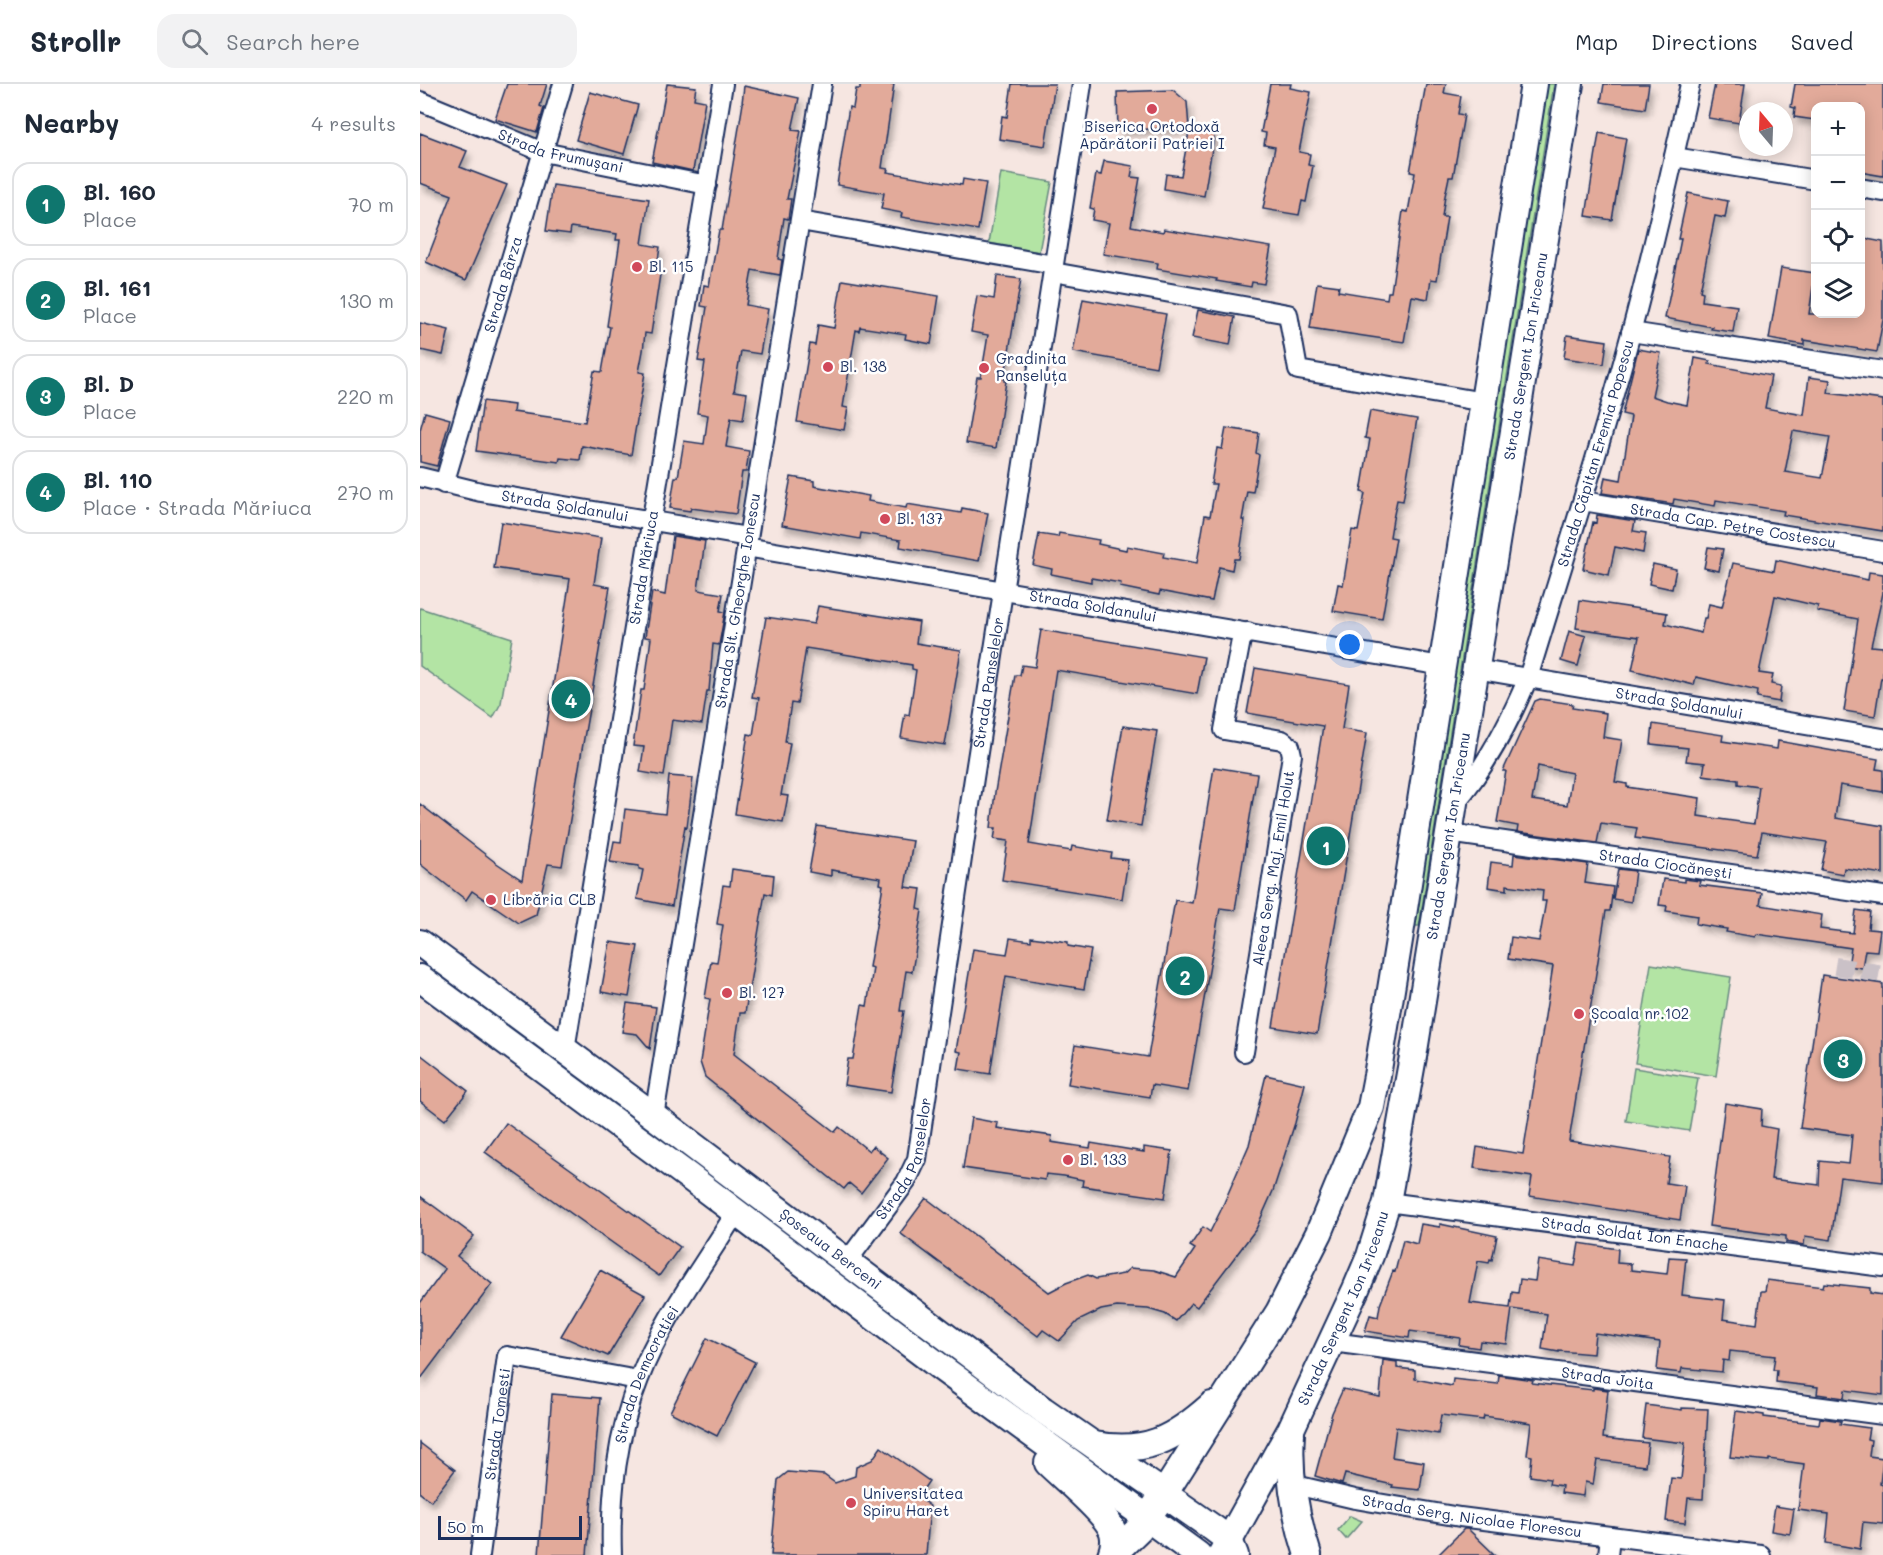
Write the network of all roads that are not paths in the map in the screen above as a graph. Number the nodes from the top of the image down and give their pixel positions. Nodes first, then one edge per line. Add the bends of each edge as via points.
1 (563, 84) edge
2 (723, 84) edge
3 (822, 84) edge
4 (1082, 84) edge
5 (1534, 84) edge
6 (1570, 84) edge
7 (1690, 84) edge
8 (420, 101) edge
9 (543, 152) junction
10 (1674, 157) junction
11 (1811, 179) edge
12 (707, 185) junction
13 (1865, 189) edge
14 (1883, 192) edge
15 (800, 221) junction
16 (1053, 268) junction
17 (1631, 332) junction
18 (1883, 371) edge
19 (1484, 402) junction
20 (420, 477) edge
21 (444, 484) junction
22 (1583, 501) junction
23 (652, 521) junction
24 (747, 542) junction
25 (1883, 551) edge
26 (1003, 591) junction
27 (1248, 633) junction
28 (1442, 666) junction
29 (1475, 669) junction
30 (1527, 678) junction
31 (1883, 738) edge
32 (1454, 805) junction
33 (1449, 833) junction
34 (1883, 896) edge
35 (420, 943) edge
36 (420, 978) edge
37 (565, 1050) junction
38 (1244, 1052) dead end
39 (654, 1116) junction
40 (1387, 1202) junction
41 (736, 1212) junction
42 (846, 1263) junction
43 (1883, 1267) edge
44 (831, 1284) junction
45 (1332, 1342) junction
46 (638, 1380) junction
47 (1230, 1388) junction
48 (1883, 1415) edge
49 (1009, 1418) junction
50 (1291, 1429) junction
51 (1092, 1445) junction
52 (1291, 1484) junction
53 (1164, 1494) junction
54 (1179, 1516) junction
55 (1147, 1519) junction
56 (1610, 1536) junction
57 (1222, 1546) edge
58 (480, 1555) edge
59 (612, 1555) edge
60 (1111, 1555) edge
61 (1198, 1555) edge
62 (1308, 1555) edge
63 (1608, 1555) edge
64 (1761, 1555) edge

1 - 9 street, Strada Bârza
2 - 12 street, Strada Măriuca
3 - 15 street, Strada Slt. Gheorghe Ionescu
4 - 16 street, Strada Panselelor
5 - 19 main road
6 - 29 main road, Strada Sergent Ion Iriceanu
7 - 10 street, Strada Căpitan Eremia Popescu
8 - 9 street, Strada Frumușani
9 - 12 street, Strada Frumușani
9 - 21 street, Strada Bârza
10 - 11 street
10 - 17 street, Strada Căpitan Eremia Popescu
12 - 23 street, Strada Măriuca
13 - 14 street
15 - 16 street
15 - 24 street, Strada Slt. Gheorghe Ionescu
16 - 19 street via 1288,314 1298,370
16 - 26 street, Strada Panselelor
17 - 18 street
17 - 22 street, Strada Căpitan Eremia Popescu
19 - 28 main road
20 - 21 street, Strada Șoldanului
21 - 23 street, Strada Șoldanului
22 - 25 street, Strada Cap. Petre Costescu
22 - 30 street, Strada Căpitan Eremia Popescu
23 - 24 street, Strada Șoldanului
23 - 37 street, Strada Măriuca
24 - 26 street, Strada Șoldanului
24 - 39 street, Strada Slt. Gheorghe Ionescu
26 - 27 street, Strada Șoldanului
26 - 42 street, Strada Panselelor via 917,1159 906,1182
27 - 28 street, Strada Șoldanului
27 - 38 street, Aleea Serg. Maj. Emil Holut via 1241,640 1224,730 1282,740 1292,752
28 - 47 main road via 1371,1107 1302,1270
29 - 30 street, Strada Șoldanului
29 - 32 main road, Strada Sergent Ion Iriceanu
30 - 31 street, Strada Șoldanului
30 - 32 street, Strada Căpitan Eremia Popescu via 1489,757
32 - 33 main road, Strada Sergent Ion Iriceanu
33 - 34 street, Strada Ciocănești
33 - 40 main road, Strada Sergent Ion Iriceanu
35 - 37 main road, Șoseaua Berceni
36 - 41 main road, Șoseaua Berceni
37 - 39 main road, Șoseaua Berceni
39 - 42 main road, Șoseaua Berceni
40 - 43 street, Strada Soldat Ion Enache
40 - 45 main road, Strada Sergent Ion Iriceanu via 1370,1256
41 - 44 main road, Șoseaua Berceni
41 - 46 street, Strada Democrației via 669,1319
42 - 44 main road
42 - 51 main road, Șoseaua Berceni
44 - 49 main road, Șoseaua Berceni
45 - 48 street, Strada Joița
45 - 50 main road, Strada Sergent Ion Iriceanu
46 - 58 street, Strada Tomești via 507,1356
46 - 59 street, Strada Democrației via 614,1486
47 - 51 main road via 1184,1427 1155,1444 1128,1449
47 - 53 main road
49 - 55 main road, Șoseaua Berceni
49 - 60 main road via 1024,1440 1105,1519 1114,1536
50 - 52 main road
50 - 57 main road, Strada Sergent Ion Iriceanu
51 - 53 main road, Șoseaua Berceni
52 - 56 street, Strada Serg. Nicolae Florescu via 1416,1510
52 - 62 main road
53 - 54 main road
53 - 55 main road
53 - 57 main road, Șoseaua Berceni
54 - 55 main road
54 - 57 main road
55 - 60 main road
55 - 61 main road, Șoseaua Berceni
56 - 63 street
56 - 64 street, Strada Serg. Nicolae Florescu

